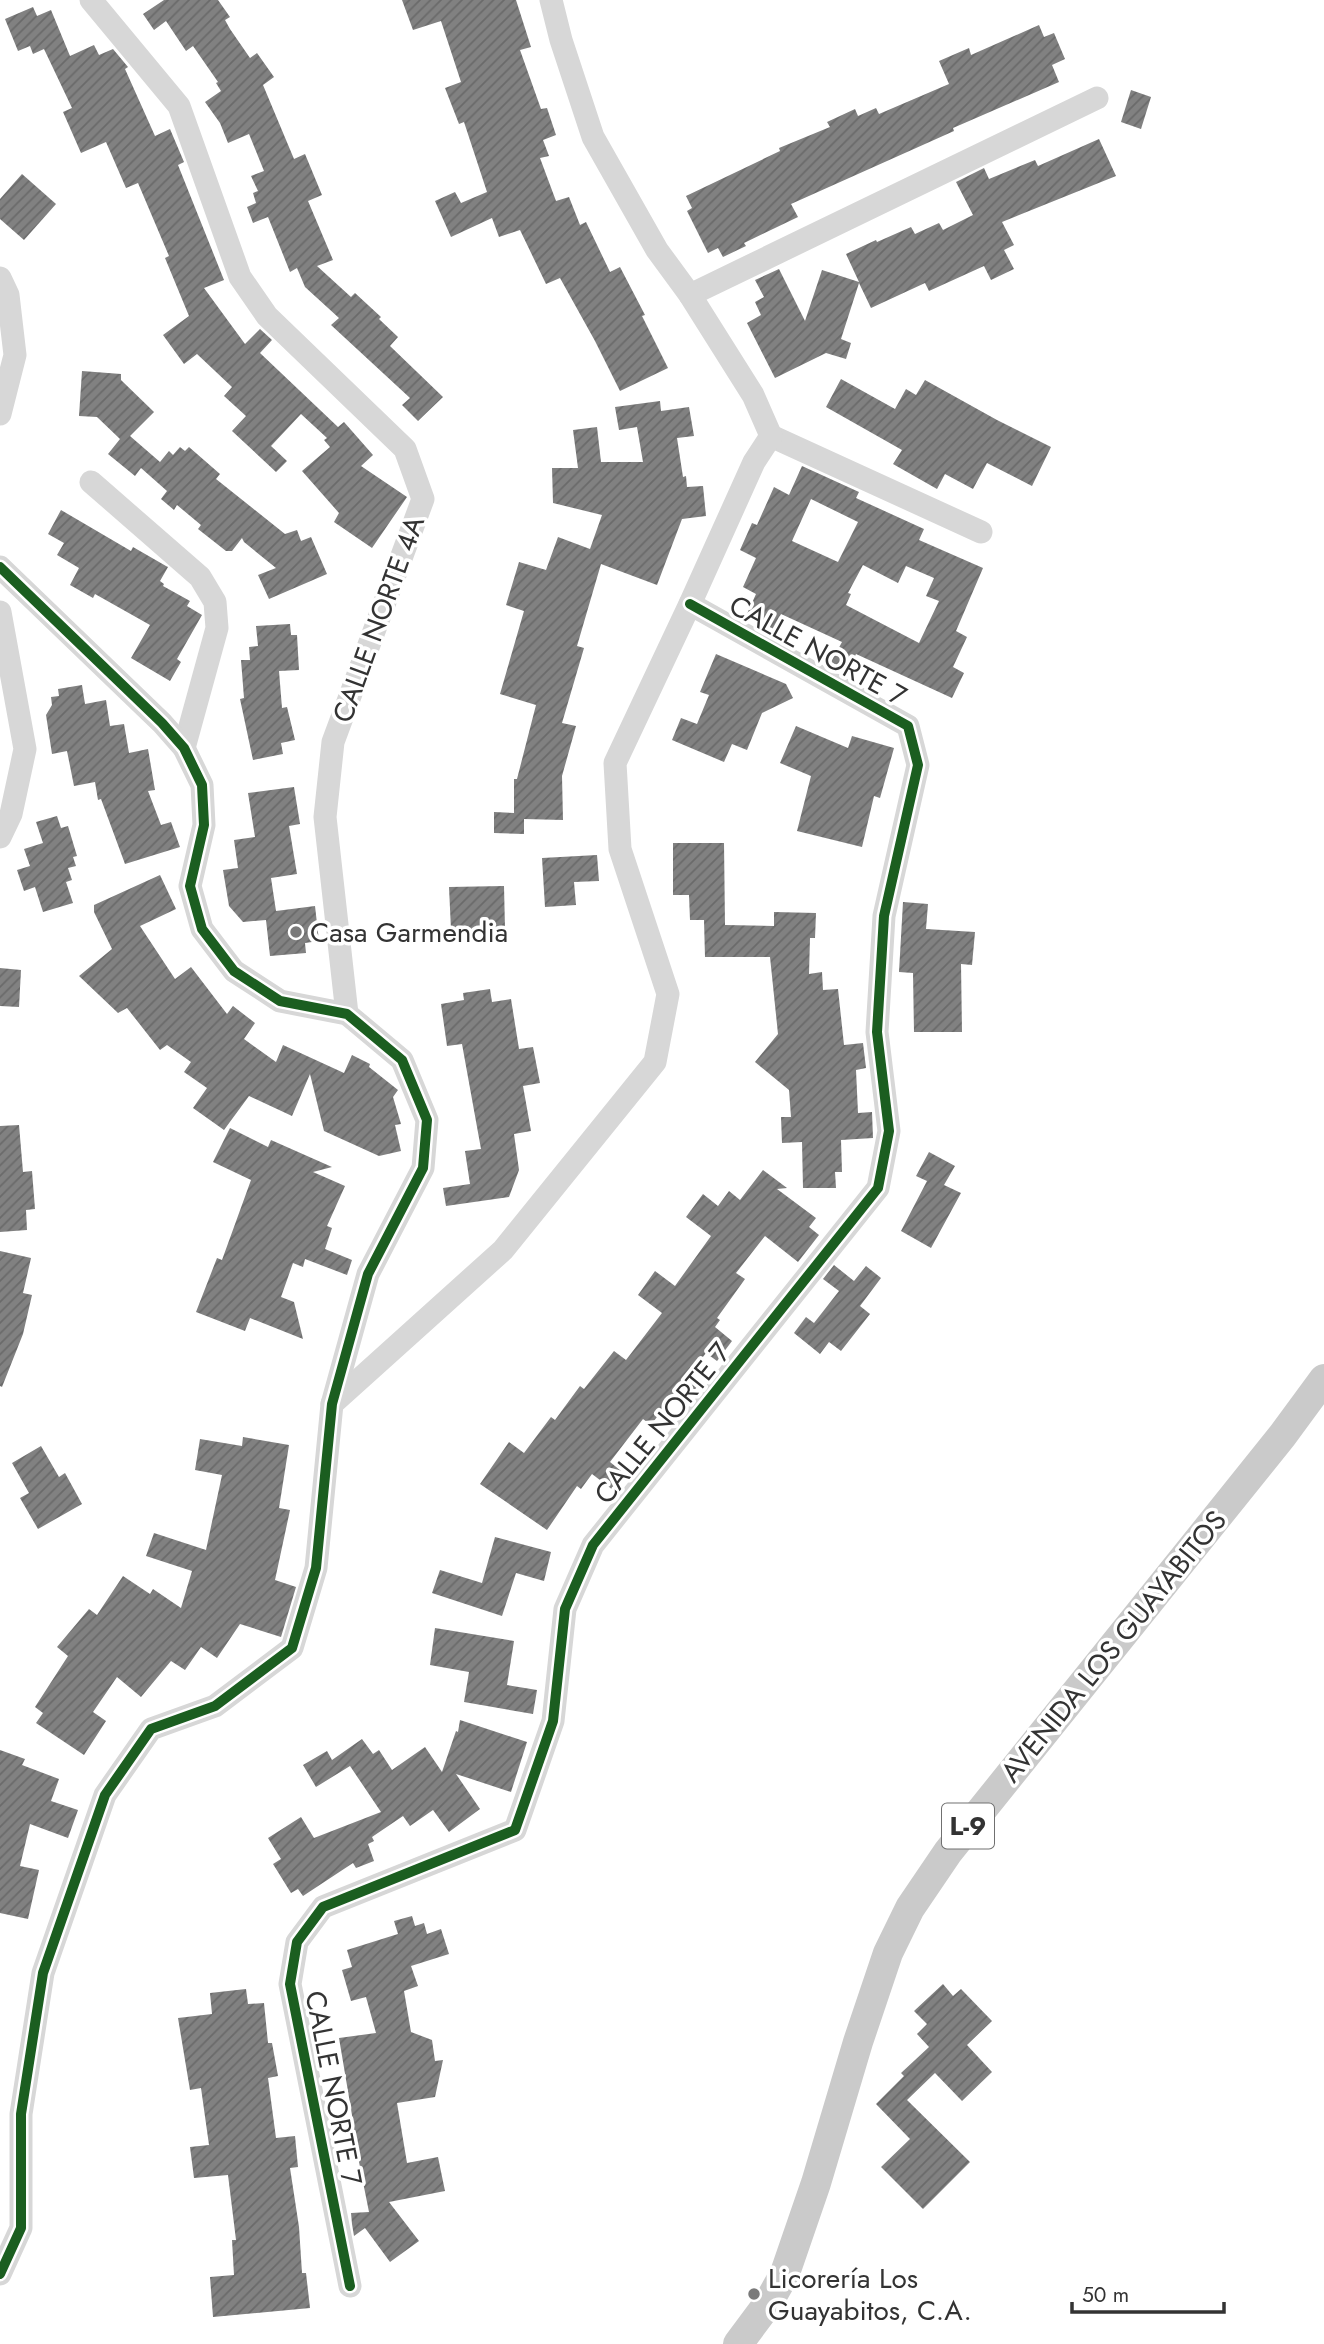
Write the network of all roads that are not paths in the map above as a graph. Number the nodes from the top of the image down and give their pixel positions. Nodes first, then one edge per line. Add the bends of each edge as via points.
1 (91, 0) edge
2 (551, 0) edge
3 (1097, 98) dead end
4 (4, 287) edge
5 (690, 295) junction
6 (0, 414) edge
7 (771, 436) junction
8 (91, 482) dead end
9 (981, 531) dead end
10 (0, 566) edge
11 (690, 604) junction
12 (0, 612) edge
13 (184, 748) junction
14 (0, 837) edge
15 (347, 1014) junction
16 (1324, 1379) edge
17 (332, 1404) junction
18 (0, 2274) edge
19 (350, 2286) dead end
20 (738, 2344) edge

1 - 15 street, CALLE NORTE 4A via 179,106 240,277 267,316 405,449 423,499 333,743 325,817
2 - 5 street via 593,137 657,250
3 - 5 street
4 - 6 street via 15,355
5 - 7 street via 753,395
7 - 9 street
7 - 11 street via 754,462
8 - 13 street via 201,577 215,602 217,628
10 - 13 street
11 - 17 street via 615,763 620,849 668,993 655,1062 503,1250
11 - 19 street, CALLE NORTE 7 via 908,726 918,765 884,916 877,1032 889,1131 878,1188 593,1545 565,1609 553,1721 515,1830 323,1907 297,1942 290,1984
12 - 14 street via 25,749 11,814
13 - 15 street via 202,785 204,825 190,886 202,929 233,971 280,1001
15 - 17 street via 402,1060 427,1120 423,1168 368,1274
16 - 20 main road, AVENIDA LOS GUAYABITOS / L-9 via 948,1852 910,1908 873,1996 785,2273
17 - 18 street via 316,1568 292,1648 215,1706 151,1729 104,1795 43,1973 21,2114 21,2228

